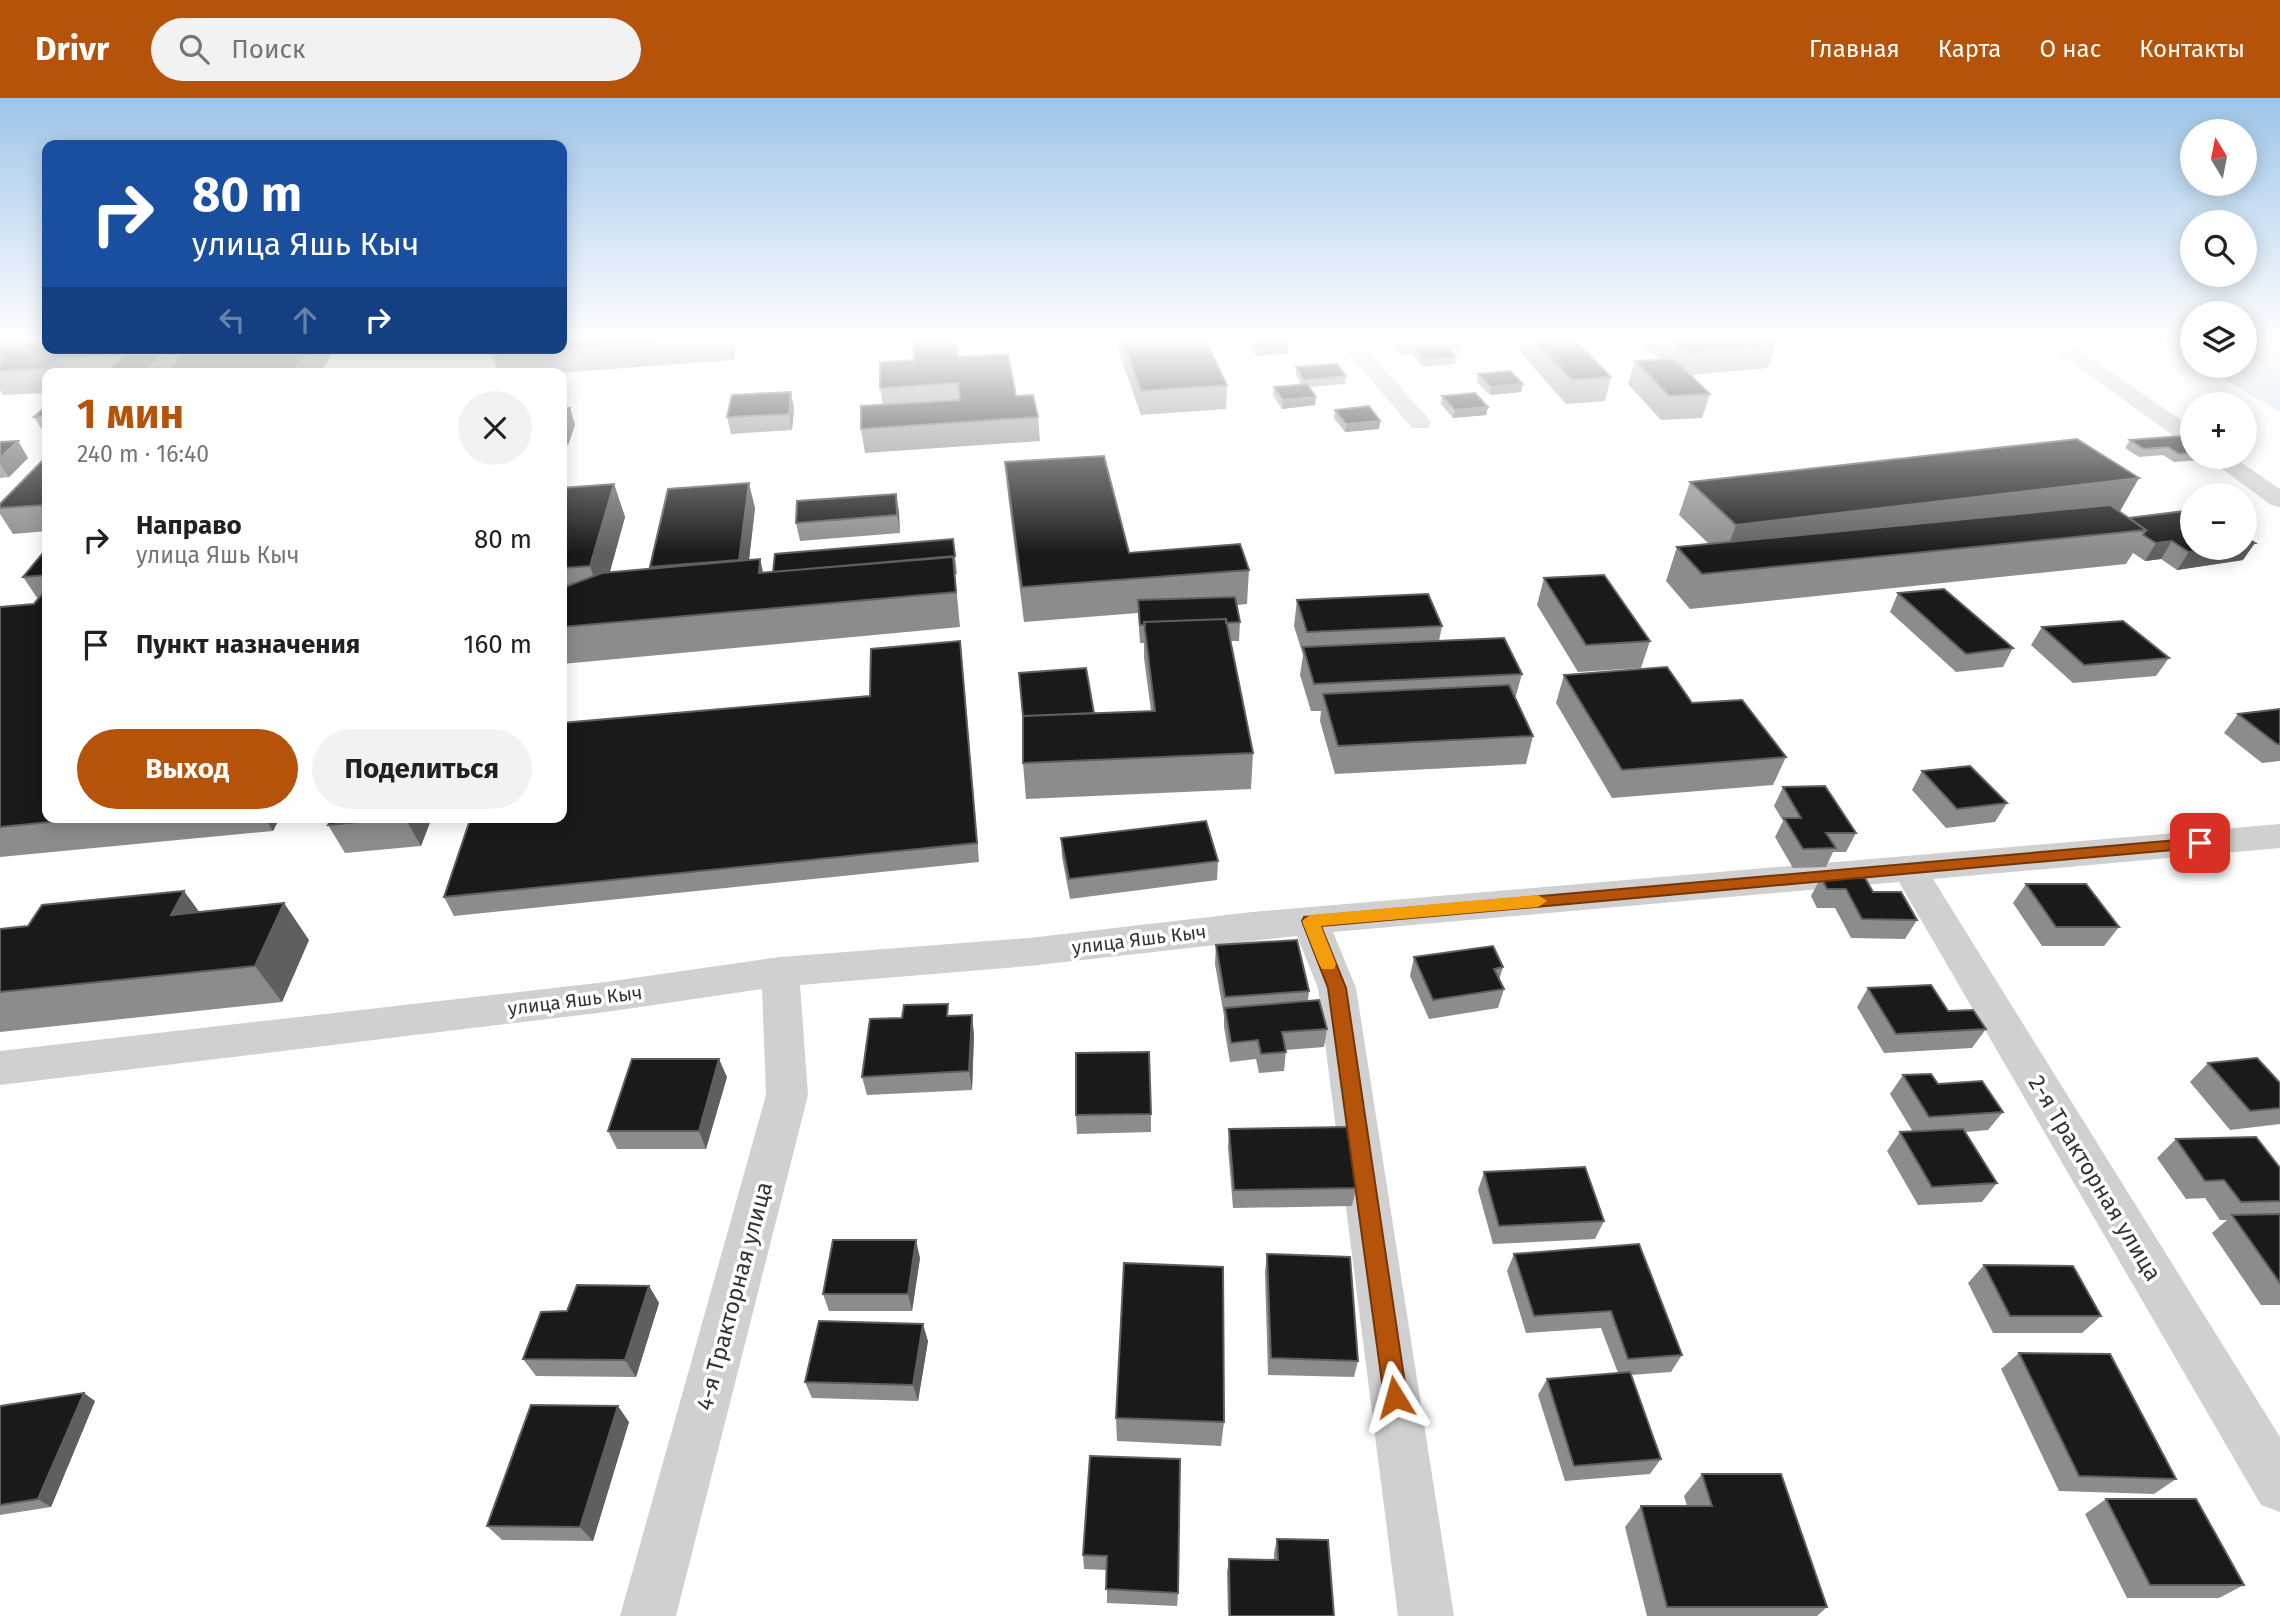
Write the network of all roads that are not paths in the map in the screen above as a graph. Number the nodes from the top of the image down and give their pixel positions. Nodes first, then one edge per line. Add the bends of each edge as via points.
1 (1410, 412) edge
2 (2154, 412) edge
3 (1420, 423) dead end
4 (2180, 430) edge
5 (2235, 469) edge
6 (2280, 500) edge
7 (2280, 836) edge
8 (1909, 869) junction
9 (1310, 921) junction
10 (780, 972) junction
11 (0, 1068) edge
12 (2280, 1486) edge
13 (648, 1616) edge
14 (1426, 1616) edge

1 - 3 street
2 - 4 street
5 - 6 street
7 - 8 street, улица Яшь Кыч
8 - 9 street, улица Яшь Кыч
8 - 12 street, 2-я Тракторная улица
9 - 10 street, улица Яшь Кыч via 1029,952
9 - 14 street via 1337,988
10 - 11 street, улица Яшь Кыч via 606,997
10 - 13 street, 4-я Тракторная улица via 787,1095

